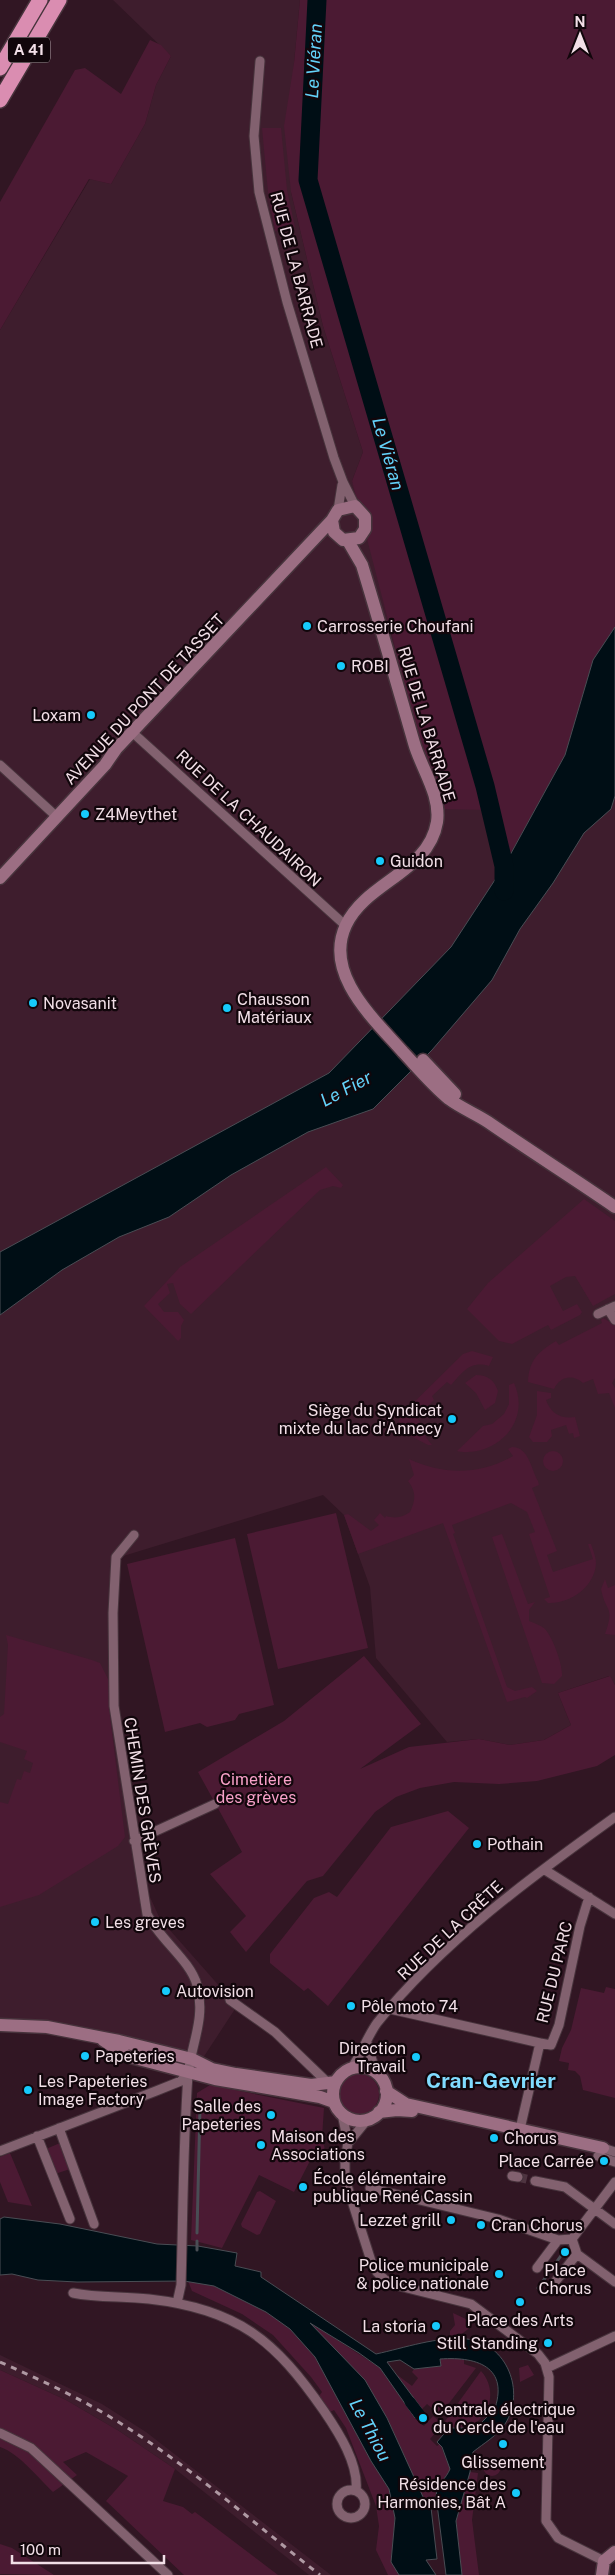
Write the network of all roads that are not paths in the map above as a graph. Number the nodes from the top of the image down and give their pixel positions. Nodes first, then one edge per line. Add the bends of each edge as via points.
1 (40, 0) edge
2 (59, 0) edge
3 (260, 62) dead end
4 (0, 68) edge
5 (0, 100) edge
6 (342, 482) junction
7 (355, 506) junction
8 (335, 515) junction
9 (363, 534) junction
10 (343, 539) junction
11 (312, 542) junction
12 (362, 565) junction
13 (132, 732) junction
14 (0, 765) edge
15 (57, 818) junction
16 (0, 878) edge
17 (346, 926) junction
18 (615, 1207) edge
19 (611, 1308) edge
20 (598, 1314) dead end
21 (615, 1320) edge
22 (134, 1535) dead end
23 (215, 1804) dead end
24 (615, 1817) edge
25 (134, 1841) junction
26 (545, 1870) junction
27 (589, 1897) junction
28 (615, 1914) edge
29 (230, 2000) dead end
30 (390, 2009) junction
31 (0, 2025) edge
32 (101, 2038) junction
33 (367, 2043) junction
34 (540, 2044) junction
35 (192, 2058) junction
36 (351, 2069) junction
37 (188, 2073) junction
38 (376, 2073) junction
39 (332, 2082) junction
40 (386, 2091) junction
41 (334, 2102) junction
42 (379, 2112) junction
43 (342, 2114) junction
44 (367, 2120) junction
45 (59, 2128) junction
46 (520, 2129) junction
47 (37, 2136) junction
48 (348, 2142) junction
49 (0, 2150) edge
50 (605, 2152) edge
51 (615, 2162) edge
52 (535, 2181) tunnel mouth
53 (615, 2182) edge
54 (370, 2188) dead end
55 (595, 2209) junction
56 (70, 2219) dead end
57 (94, 2224) dead end
58 (615, 2224) edge
59 (572, 2239) junction
60 (558, 2240) junction
61 (577, 2254) junction
62 (537, 2268) dead end
63 (556, 2282) dead end
64 (615, 2282) edge
65 (73, 2293) dead end
66 (177, 2303) junction
67 (615, 2336) edge
68 (547, 2368) junction
69 (0, 2433) edge
70 (356, 2491) dead end
71 (615, 2552) edge
72 (604, 2561) junction
73 (168, 2575) edge
74 (602, 2575) edge

1 - 4 highway, A 41
2 - 5 highway, A 41
3 - 6 street, RUE DE LA BARRADE via 254,136 264,221
6 - 7 street, RUE DE LA BARRADE
6 - 8 street, RUE DE LA BARRADE
7 - 8 street
7 - 9 street via 366,523
8 - 10 street via 334,532
8 - 11 street, AVENUE DU PONT DE TASSET
9 - 10 street via 354,540
9 - 12 street, RUE DE LA BARRADE
10 - 11 street
10 - 12 street, RUE DE LA BARRADE
11 - 13 street, AVENUE DU PONT DE TASSET
12 - 17 street, RUE DE LA BARRADE via 415,746 437,809 437,821 434,834 419,857 367,898
13 - 15 street, AVENUE DU PONT DE TASSET
13 - 17 street, RUE DE LA CHAUDAIRON
14 - 15 street
15 - 16 street, AVENUE DU PONT DE TASSET
17 - 18 street, RUE DE LA BARRADE via 341,957 346,976 376,1015 440,1085 472,1112
19 - 20 street
19 - 21 street
22 - 25 street, CHEMIN DES GRÈVES via 116,1557 113,1613 115,1712
23 - 25 street
24 - 26 street, RUE DE LA CRÊTE
25 - 35 street, CHEMIN DES GRÈVES via 147,1914 160,1936 188,1966 197,1983 200,2009
26 - 27 street
26 - 30 street, RUE DE LA CRÊTE via 482,1917
27 - 28 street
27 - 34 street, RUE DU PARC via 559,2024 551,2045
29 - 39 street via 275,2032
30 - 33 street, RUE DE LA CRÊTE
30 - 34 street
31 - 32 street via 47,2027
32 - 35 street
32 - 37 street via 127,2056
33 - 36 street, RUE DE LA CRÊTE
33 - 38 street
34 - 46 street, RUE DU PARC
35 - 37 street, CHEMIN DES GRÈVES
35 - 39 street via 212,2069 236,2074 310,2085
36 - 38 street via 364,2068
36 - 39 street
37 - 41 street
37 - 45 street via 181,2080 156,2091
37 - 66 street, CHEMIN DES GRÈVES via 181,2285
38 - 40 street
39 - 41 street
40 - 42 street via 385,2102
40 - 46 street via 406,2104
41 - 43 street
42 - 44 street
42 - 50 street via 406,2110
43 - 44 street via 357,2121
43 - 48 street
44 - 48 street
45 - 47 street
45 - 57 street
46 - 50 street
47 - 49 street
47 - 56 street
48 - 68 street via 345,2180 372,2264 381,2277 399,2286 466,2302 534,2350
50 - 51 street
52 - 55 street via 565,2187
53 - 55 street
54 - 60 street via 498,2219
55 - 58 street
55 - 59 street
59 - 60 street
59 - 61 street
60 - 62 street
61 - 63 street
61 - 64 street
65 - 66 street
66 - 70 street via 228,2318 253,2332 287,2364 336,2431 355,2472
67 - 68 street
68 - 72 street via 546,2521 558,2538
69 - 73 street via 37,2453
71 - 72 street
72 - 74 street

